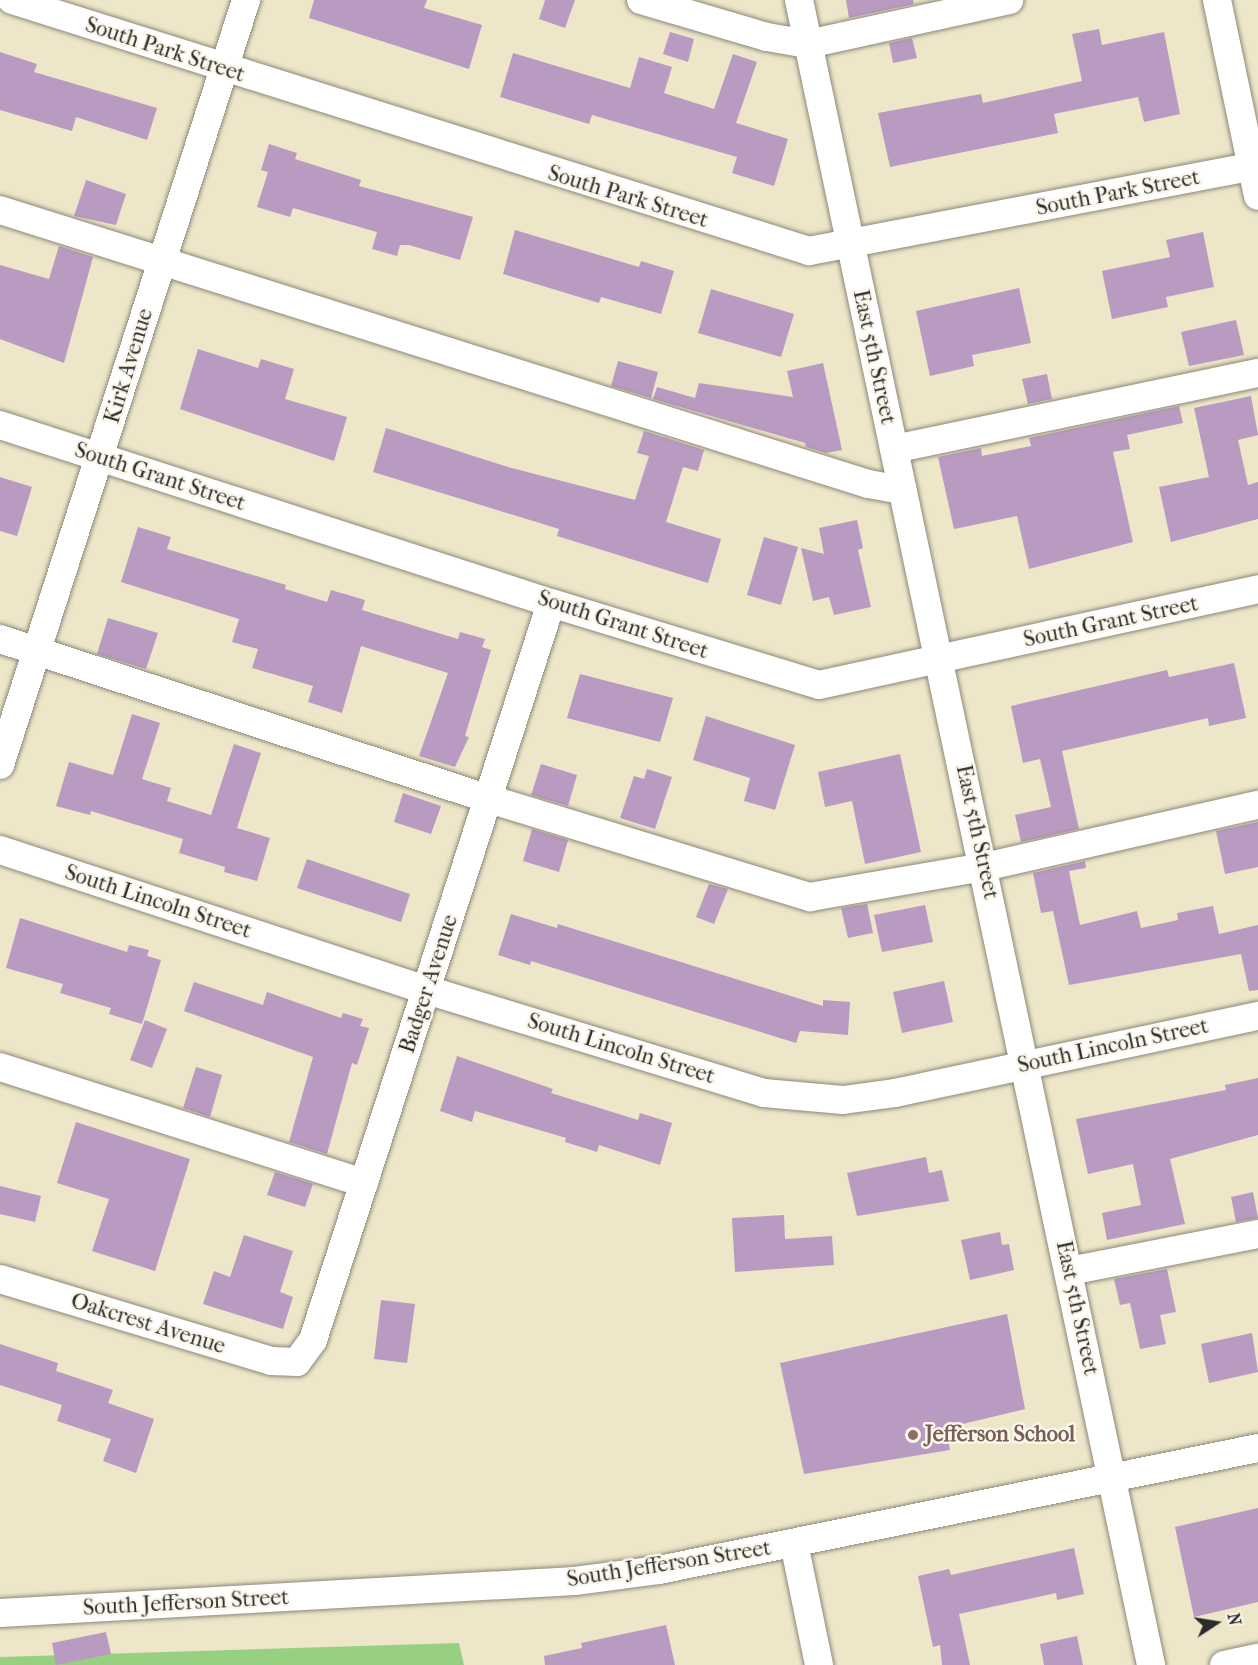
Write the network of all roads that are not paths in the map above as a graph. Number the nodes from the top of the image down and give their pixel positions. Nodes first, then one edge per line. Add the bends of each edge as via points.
1 (12, 0) edge
2 (246, 0) edge
3 (641, 0) edge
4 (799, 0) edge
5 (1009, 0) edge
6 (1217, 0) edge
7 (808, 44) junction
8 (224, 70) junction
9 (1255, 166) edge
10 (1258, 196) edge
11 (0, 210) edge
12 (850, 246) junction
13 (161, 263) junction
14 (1258, 373) edge
15 (0, 425) edge
16 (894, 449) junction
17 (101, 458) junction
18 (902, 490) junction
19 (1258, 590) edge
20 (551, 603) junction
21 (0, 639) edge
22 (38, 650) junction
23 (941, 659) junction
24 (0, 765) edge
25 (489, 799) junction
26 (1258, 805) edge
27 (0, 850) edge
28 (984, 867) junction
29 (427, 990) junction
30 (1258, 1016) edge
31 (1025, 1064) junction
32 (0, 1067) edge
33 (364, 1183) junction
34 (1258, 1233) edge
35 (1069, 1271) junction
36 (0, 1279) edge
37 (297, 1362) joint
38 (1258, 1448) edge
39 (1114, 1478) junction
40 (794, 1543) junction
41 (0, 1613) edge
42 (1258, 1658) edge
43 (819, 1665) edge
44 (1152, 1665) edge
45 (1224, 1665) edge

1 - 8 street, South Park Street
2 - 8 street, Kirk Avenue
3 - 7 street via 767,37
4 - 7 street, East 5th Street
5 - 7 street
6 - 9 street
7 - 12 street, East 5th Street
8 - 12 street, South Park Street via 790,248 809,251
8 - 13 street, Kirk Avenue
9 - 10 street
9 - 12 street, South Park Street
11 - 13 street
12 - 16 street, East 5th Street
13 - 17 street, Kirk Avenue
13 - 18 street via 868,484
14 - 16 street
15 - 17 street, South Grant Street
16 - 18 street, East 5th Street
17 - 20 street, South Grant Street
17 - 22 street, Kirk Avenue
18 - 23 street, East 5th Street
19 - 23 street, South Grant Street
20 - 23 street, South Grant Street via 819,685
20 - 25 street, Badger Avenue
21 - 22 street
22 - 24 street, Kirk Avenue
22 - 25 street
23 - 28 street, East 5th Street
25 - 28 street via 810,897
25 - 29 street, Badger Avenue
26 - 28 street
27 - 29 street, South Lincoln Street
28 - 31 street, East 5th Street
29 - 31 street, South Lincoln Street via 764,1093 843,1100 895,1093
29 - 33 street, Badger Avenue
30 - 31 street, South Lincoln Street
31 - 35 street, East 5th Street
32 - 33 street
33 - 37 street, Badger Avenue via 313,1340
34 - 35 street
35 - 39 street, East 5th Street
36 - 37 street, Oakcrest Avenue via 271,1361
38 - 39 street, South Jefferson Street
39 - 40 street, South Jefferson Street
39 - 44 street, East 5th Street
40 - 41 street, South Jefferson Street via 659,1570 575,1581
40 - 43 street
42 - 45 street

